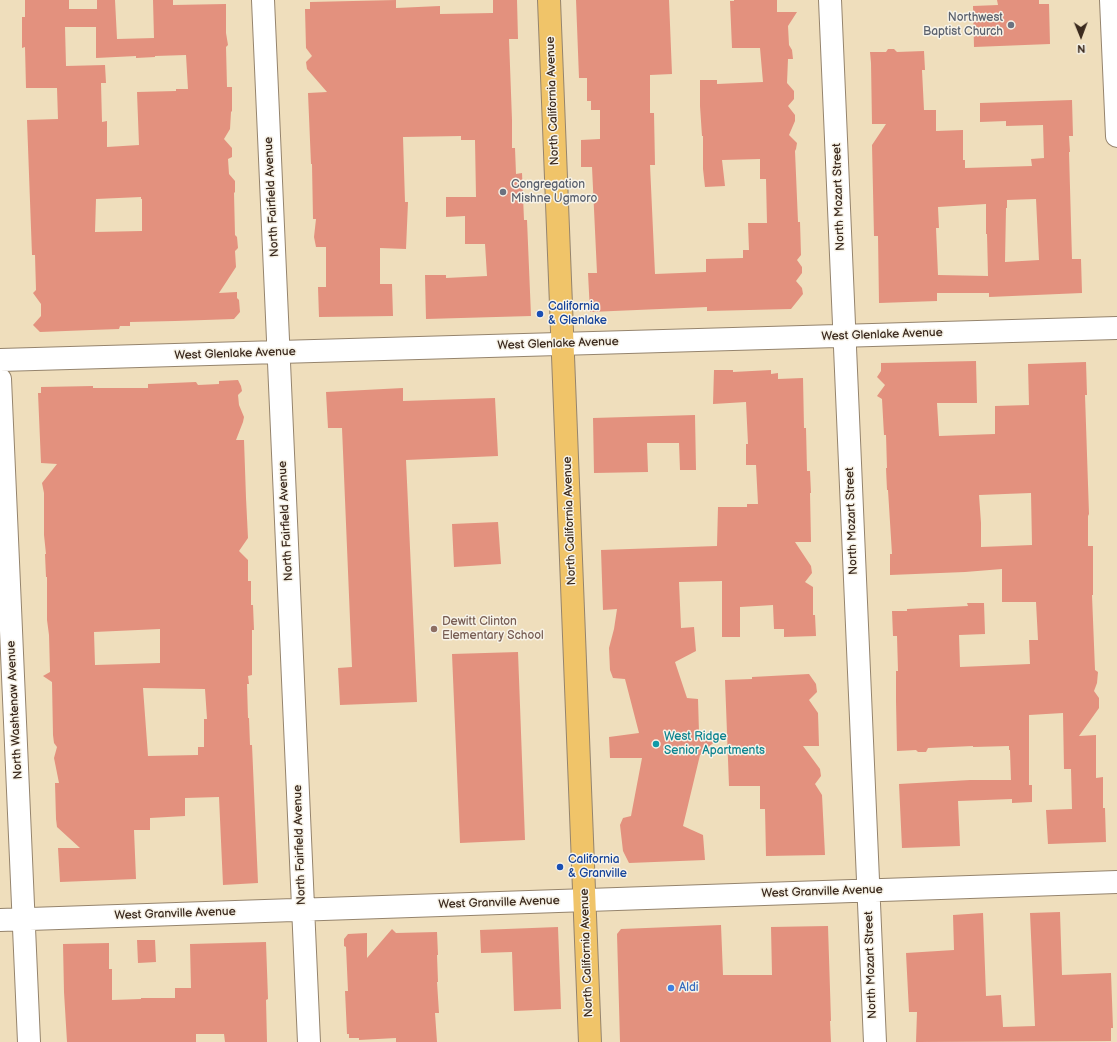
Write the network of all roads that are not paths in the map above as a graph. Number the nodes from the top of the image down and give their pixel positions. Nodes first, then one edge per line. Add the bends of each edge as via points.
1 (263, 0) edge
2 (549, 0) edge
3 (830, 0) edge
4 (1111, 0) edge
5 (1117, 136) edge
6 (1117, 328) edge
7 (844, 336) junction
8 (563, 344) junction
9 (278, 352) junction
10 (0, 360) edge
11 (0, 379) edge
12 (1117, 882) edge
13 (868, 890) junction
14 (584, 900) junction
15 (303, 910) junction
16 (24, 919) junction
17 (0, 920) edge
18 (29, 1042) edge
19 (309, 1042) edge
20 (590, 1042) edge
21 (875, 1042) edge

1 - 9 street, North Fairfield Avenue
2 - 8 main road, North California Avenue
3 - 7 street, North Mozart Street
4 - 5 street
6 - 7 street, West Glenlake Avenue
7 - 8 street, West Glenlake Avenue
7 - 13 street, North Mozart Street
8 - 9 street, West Glenlake Avenue
8 - 14 main road, North California Avenue
9 - 10 street, West Glenlake Avenue
9 - 15 street, North Fairfield Avenue
11 - 16 street, North Washtenaw Avenue
12 - 13 street, West Granville Avenue
13 - 14 street, West Granville Avenue
13 - 21 street, North Mozart Street
14 - 15 street, West Granville Avenue
14 - 20 main road, North California Avenue
15 - 16 street, West Granville Avenue
15 - 19 street, North Fairfield Avenue
16 - 17 street, West Granville Avenue
16 - 18 street, North Washtenaw Avenue

